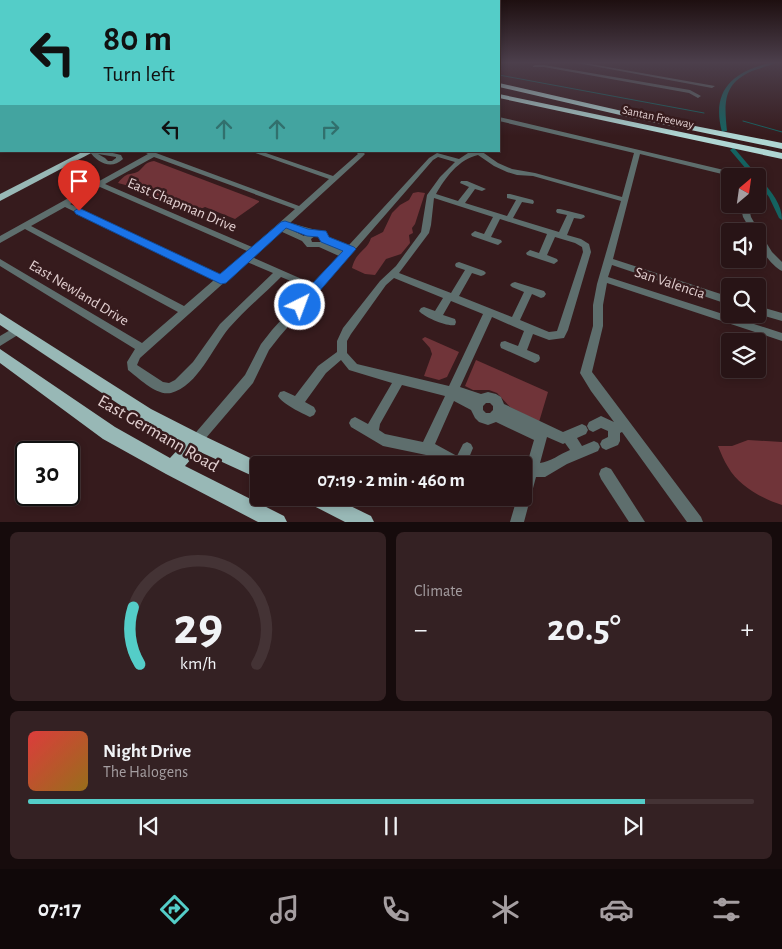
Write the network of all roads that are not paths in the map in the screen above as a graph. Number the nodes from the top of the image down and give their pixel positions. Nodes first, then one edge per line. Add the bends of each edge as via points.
1 (501, 87) edge
2 (671, 87) edge
3 (698, 96) dead end
4 (500, 97) edge
5 (500, 118) edge
6 (782, 146) edge
7 (638, 151) junction
8 (75, 152) edge
9 (90, 152) edge
10 (93, 152) edge
11 (97, 152) edge
12 (148, 152) edge
13 (256, 152) edge
14 (360, 152) edge
15 (426, 152) edge
16 (477, 153) edge
17 (154, 154) junction
18 (777, 155) edge
19 (435, 156) junction
20 (120, 159) junction
21 (461, 160) junction
22 (112, 164) junction
23 (46, 167) junction
24 (130, 167) junction
25 (721, 171) edge
26 (335, 179) junction
27 (464, 183) dead end
28 (99, 184) junction
29 (473, 186) junction
30 (0, 189) edge
31 (482, 189) dead end
32 (13, 191) junction
33 (431, 195) junction
34 (510, 196) dead end
35 (0, 198) edge
36 (520, 199) junction
37 (625, 200) junction
38 (530, 202) dead end
39 (64, 204) junction
40 (460, 204) junction
41 (301, 209) junction
42 (560, 211) dead end
43 (571, 215) junction
44 (498, 216) junction
45 (581, 218) dead end
46 (509, 220) junction
47 (25, 226) junction
48 (282, 226) junction
49 (313, 233) junction
50 (552, 233) junction
51 (475, 234) dead end
52 (562, 236) junction
53 (486, 238) junction
54 (0, 240) edge
55 (306, 240) junction
56 (498, 242) dead end
57 (766, 250) edge
58 (254, 251) junction
59 (348, 252) junction
60 (530, 253) dead end
61 (542, 257) junction
62 (246, 258) junction
63 (554, 261) dead end
64 (608, 261) junction
65 (0, 262) edge
66 (459, 265) dead end
67 (782, 268) edge
68 (470, 269) junction
69 (279, 273) junction
70 (481, 273) dead end
71 (393, 274) junction
72 (604, 279) junction
73 (221, 280) junction
74 (301, 282) dead end
75 (515, 285) dead end
76 (528, 290) junction
77 (541, 294) dead end
78 (721, 297) edge
79 (451, 298) junction
80 (424, 311) dead end
81 (186, 312) junction
82 (489, 312) junction
83 (766, 312) edge
84 (437, 316) junction
85 (782, 317) edge
86 (0, 318) edge
87 (451, 322) dead end
88 (514, 323) junction
89 (530, 329) junction
90 (18, 330) junction
91 (782, 338) edge
92 (0, 342) edge
93 (505, 345) dead end
94 (143, 349) junction
95 (521, 352) junction
96 (342, 354) junction
97 (0, 355) edge
98 (535, 358) dead end
99 (400, 379) junction
100 (452, 392) junction
101 (284, 396) dead end
102 (479, 403) junction
103 (296, 404) junction
104 (310, 411) dead end
105 (498, 412) junction
106 (355, 423) dead end
107 (619, 427) junction
108 (373, 433) junction
109 (542, 433) junction
110 (568, 436) junction
111 (196, 441) junction
112 (600, 445) joint
113 (467, 448) dead end
114 (426, 449) junction
115 (579, 453) junction
116 (441, 456) edge
117 (464, 456) edge
118 (250, 466) edge
119 (532, 467) edge
120 (172, 468) junction
121 (532, 470) edge
122 (606, 474) dead end
123 (332, 506) edge
124 (521, 506) edge
125 (278, 522) edge
126 (365, 522) edge
127 (517, 522) edge
128 (638, 522) edge
129 (696, 522) edge

1 - 6 highway, Santan Freeway
2 - 3 street
4 - 18 highway, Santan Freeway
5 - 7 street
7 - 25 street
7 - 37 street
8 - 23 main road
9 - 32 main road
10 - 22 street via 104,163
11 - 20 street
12 - 17 street
13 - 26 street
14 - 26 street via 360,156
15 - 19 street
16 - 21 street
16 - 37 street via 495,166
17 - 24 street
17 - 41 street
19 - 21 street
19 - 59 street
20 - 22 street
20 - 24 street
21 - 33 street
22 - 24 street
23 - 30 main road
23 - 32 main road
24 - 28 street
26 - 41 street
27 - 29 street
28 - 39 street
28 - 58 street, East Chapman Drive
29 - 31 street
29 - 40 street
32 - 35 main road
33 - 40 street
33 - 71 street via 428,228
34 - 36 street
36 - 38 street
36 - 46 street
37 - 64 street
39 - 47 street
39 - 73 street
40 - 44 street
41 - 48 street
42 - 43 street
43 - 45 street
43 - 52 street
44 - 46 street
44 - 53 street
46 - 50 street
47 - 54 street
47 - 81 street
48 - 49 street
48 - 55 street
48 - 58 street
49 - 55 street
49 - 59 street via 322,234
50 - 52 street
50 - 61 street
51 - 53 street
52 - 89 street via 583,243 587,252 560,335 549,336
53 - 56 street
55 - 59 street via 310,245 320,244
57 - 67 street
58 - 62 street
59 - 111 street via 276,333 244,386
60 - 61 street
61 - 63 street
62 - 69 street
62 - 73 street
64 - 72 street
64 - 78 street, San Valencia
65 - 94 street, East Newland Drive
66 - 68 street
68 - 70 street
68 - 79 street
69 - 74 street
69 - 94 street via 224,327 198,365 173,388 161,387 132,367 132,362
71 - 79 street
71 - 96 street via 347,331 342,341
72 - 91 street, San Valencia
72 - 107 street via 598,305 598,326 586,373
73 - 81 street
75 - 76 street
76 - 77 street
76 - 88 street
79 - 82 street
79 - 84 street
80 - 84 street
81 - 94 street
82 - 88 street
82 - 100 street
83 - 85 street
84 - 87 street
86 - 90 main road, East Germann Road
88 - 89 street
89 - 95 street
90 - 92 street
90 - 111 main road, East Germann Road via 146,414
93 - 95 street
95 - 98 street
96 - 99 street via 361,370
96 - 103 street via 321,370
97 - 120 main road, East Germann Road via 109,433
99 - 100 street
99 - 108 street via 374,424
100 - 102 street via 460,399
100 - 114 street
101 - 103 street
102 - 105 street via 492,399
102 - 105 street via 480,414 486,418
103 - 104 street
105 - 109 street
106 - 108 street
107 - 110 street via 601,422
107 - 112 street via 614,441
107 - 129 street
108 - 114 street via 383,440
109 - 110 street via 563,438
109 - 119 street
110 - 115 street
111 - 118 main road, East Germann Road
111 - 120 main road
112 - 115 street
113 - 117 street
114 - 116 street
115 - 121 street via 545,470
120 - 125 main road, East Germann Road
122 - 128 street
123 - 126 main road
124 - 127 street

